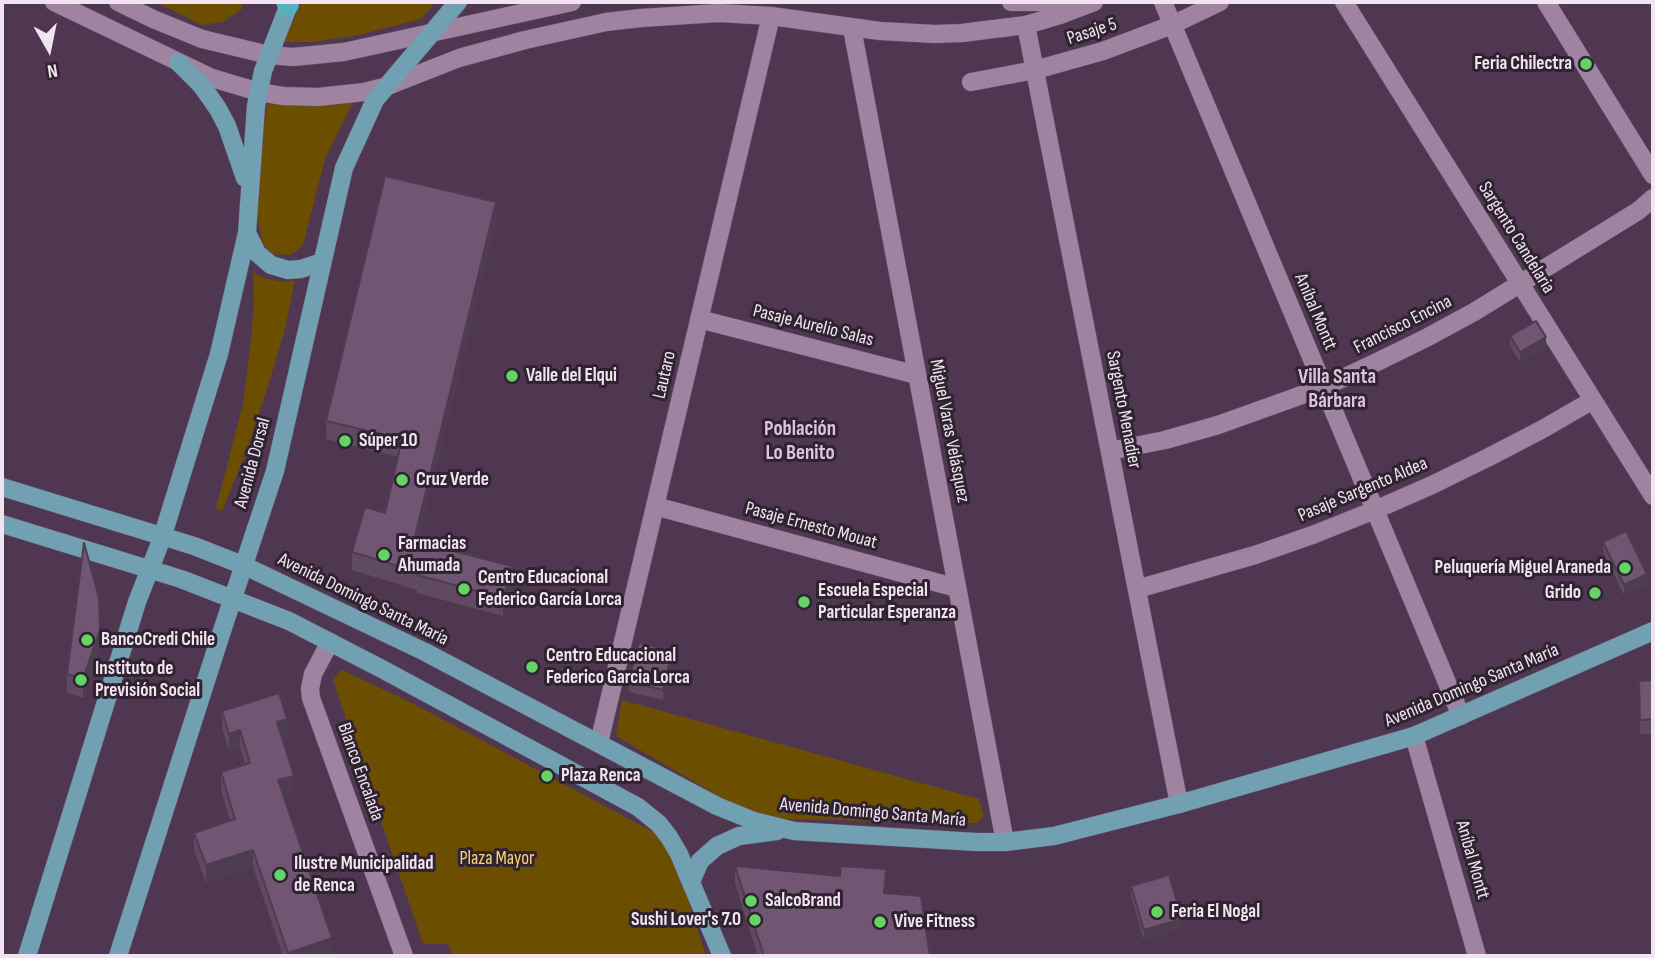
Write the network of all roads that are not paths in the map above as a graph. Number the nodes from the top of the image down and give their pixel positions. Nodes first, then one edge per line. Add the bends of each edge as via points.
1 (54, 2) edge
2 (118, 2) edge
3 (458, 2) edge
4 (572, 2) edge
5 (1011, 2) edge
6 (1069, 2) edge
7 (1094, 2) edge
8 (1163, 2) edge
9 (1220, 2) edge
10 (1344, 2) edge
11 (1546, 2) edge
12 (288, 3) edge
13 (771, 16) junction
14 (1026, 25) junction
15 (1172, 25) junction
16 (852, 28) junction
17 (432, 31) junction
18 (269, 55) junction
19 (178, 62) junction
20 (1035, 70) junction
21 (971, 82) dead end
22 (388, 86) junction
23 (258, 92) junction
24 (1653, 175) edge
25 (249, 191) junction
26 (1653, 198) edge
27 (247, 233) junction
28 (322, 262) junction
29 (1520, 284) junction
30 (699, 319) junction
31 (917, 375) junction
32 (1324, 387) junction
33 (1593, 400) junction
34 (1110, 451) junction
35 (2, 487) edge
36 (1653, 496) edge
37 (655, 506) junction
38 (1375, 510) junction
39 (2, 524) edge
40 (162, 538) junction
41 (244, 566) junction
42 (149, 570) junction
43 (957, 588) junction
44 (1137, 589) junction
45 (233, 599) junction
46 (1653, 631) edge
47 (330, 642) junction
48 (1461, 716) junction
49 (1414, 736) junction
50 (599, 743) junction
51 (1179, 804) junction
52 (794, 831) junction
53 (1005, 842) junction
54 (691, 882) junction
55 (27, 956) edge
56 (118, 956) edge
57 (404, 956) edge
58 (722, 956) edge
59 (1477, 956) edge

1 - 19 street
2 - 18 street via 202,39
3 - 17 main road, Avenida Dorsal
4 - 17 street
5 - 6 street
7 - 14 street
8 - 15 street, Aníbal Montt
9 - 15 street, Pasaje 5
10 - 29 street, Sargento Candelaria
11 - 24 street
12 - 18 main road
13 - 16 street
13 - 22 street via 719,13 606,22 458,58
13 - 30 street, Lautaro
14 - 16 street via 935,33
14 - 20 street, Sargento Menadier
15 - 20 street, Pasaje 5
15 - 32 street, Aníbal Montt
16 - 31 street, Miguel Varas Velásquez
17 - 18 street via 337,53
17 - 22 main road, Avenida Dorsal
18 - 23 main road
19 - 23 street
19 - 25 main road via 222,116
20 - 21 street, Pasaje 5
20 - 34 street, Sargento Menadier
22 - 23 street via 318,97
22 - 28 main road, Avenida Dorsal via 375,100 344,168
23 - 25 main road
25 - 27 main road
26 - 29 street, Francisco Encina
27 - 28 main road via 257,253 271,265 288,270
27 - 40 main road via 219,354
28 - 41 main road, Avenida Dorsal via 275,471
29 - 32 street, Francisco Encina via 1426,338
29 - 33 street, Sargento Candelaria
30 - 31 street, Pasaje Aurelio Salas
30 - 37 street, Lautaro
31 - 43 street, Miguel Varas Velásquez
32 - 34 street, Francisco Encina via 1219,425
32 - 38 street, Aníbal Montt
33 - 36 street, Sargento Candelaria
33 - 38 street, Pasaje Sargento Aldea via 1489,457
34 - 44 street, Sargento Menadier
35 - 40 main road, Avenida Domingo Santa María
37 - 43 street, Pasaje Ernesto Mouat
37 - 50 street, Lautaro
38 - 44 street, Pasaje Sargento Aldea via 1255,555
38 - 48 street, Aníbal Montt
39 - 42 main road
40 - 41 main road, Avenida Domingo Santa María
40 - 42 main road
41 - 45 main road, Avenida Dorsal
41 - 50 main road, Avenida Domingo Santa María
42 - 45 main road
42 - 55 main road
43 - 53 street, Miguel Varas Velásquez
44 - 51 street, Sargento Menadier
45 - 47 main road
45 - 56 main road, Avenida Dorsal
46 - 48 main road, Avenida Domingo Santa María
47 - 54 main road via 638,807 669,837
47 - 57 street, Blanco Encalada via 313,674 311,698
48 - 49 main road, Avenida Domingo Santa María
49 - 51 main road, Avenida Domingo Santa María
49 - 59 street, Aníbal Montt
50 - 52 main road, Avenida Domingo Santa María via 717,806
51 - 53 main road, Avenida Domingo Santa María via 1054,836
52 - 53 main road, Avenida Domingo Santa María
52 - 54 main road via 728,840 700,861
54 - 58 main road

